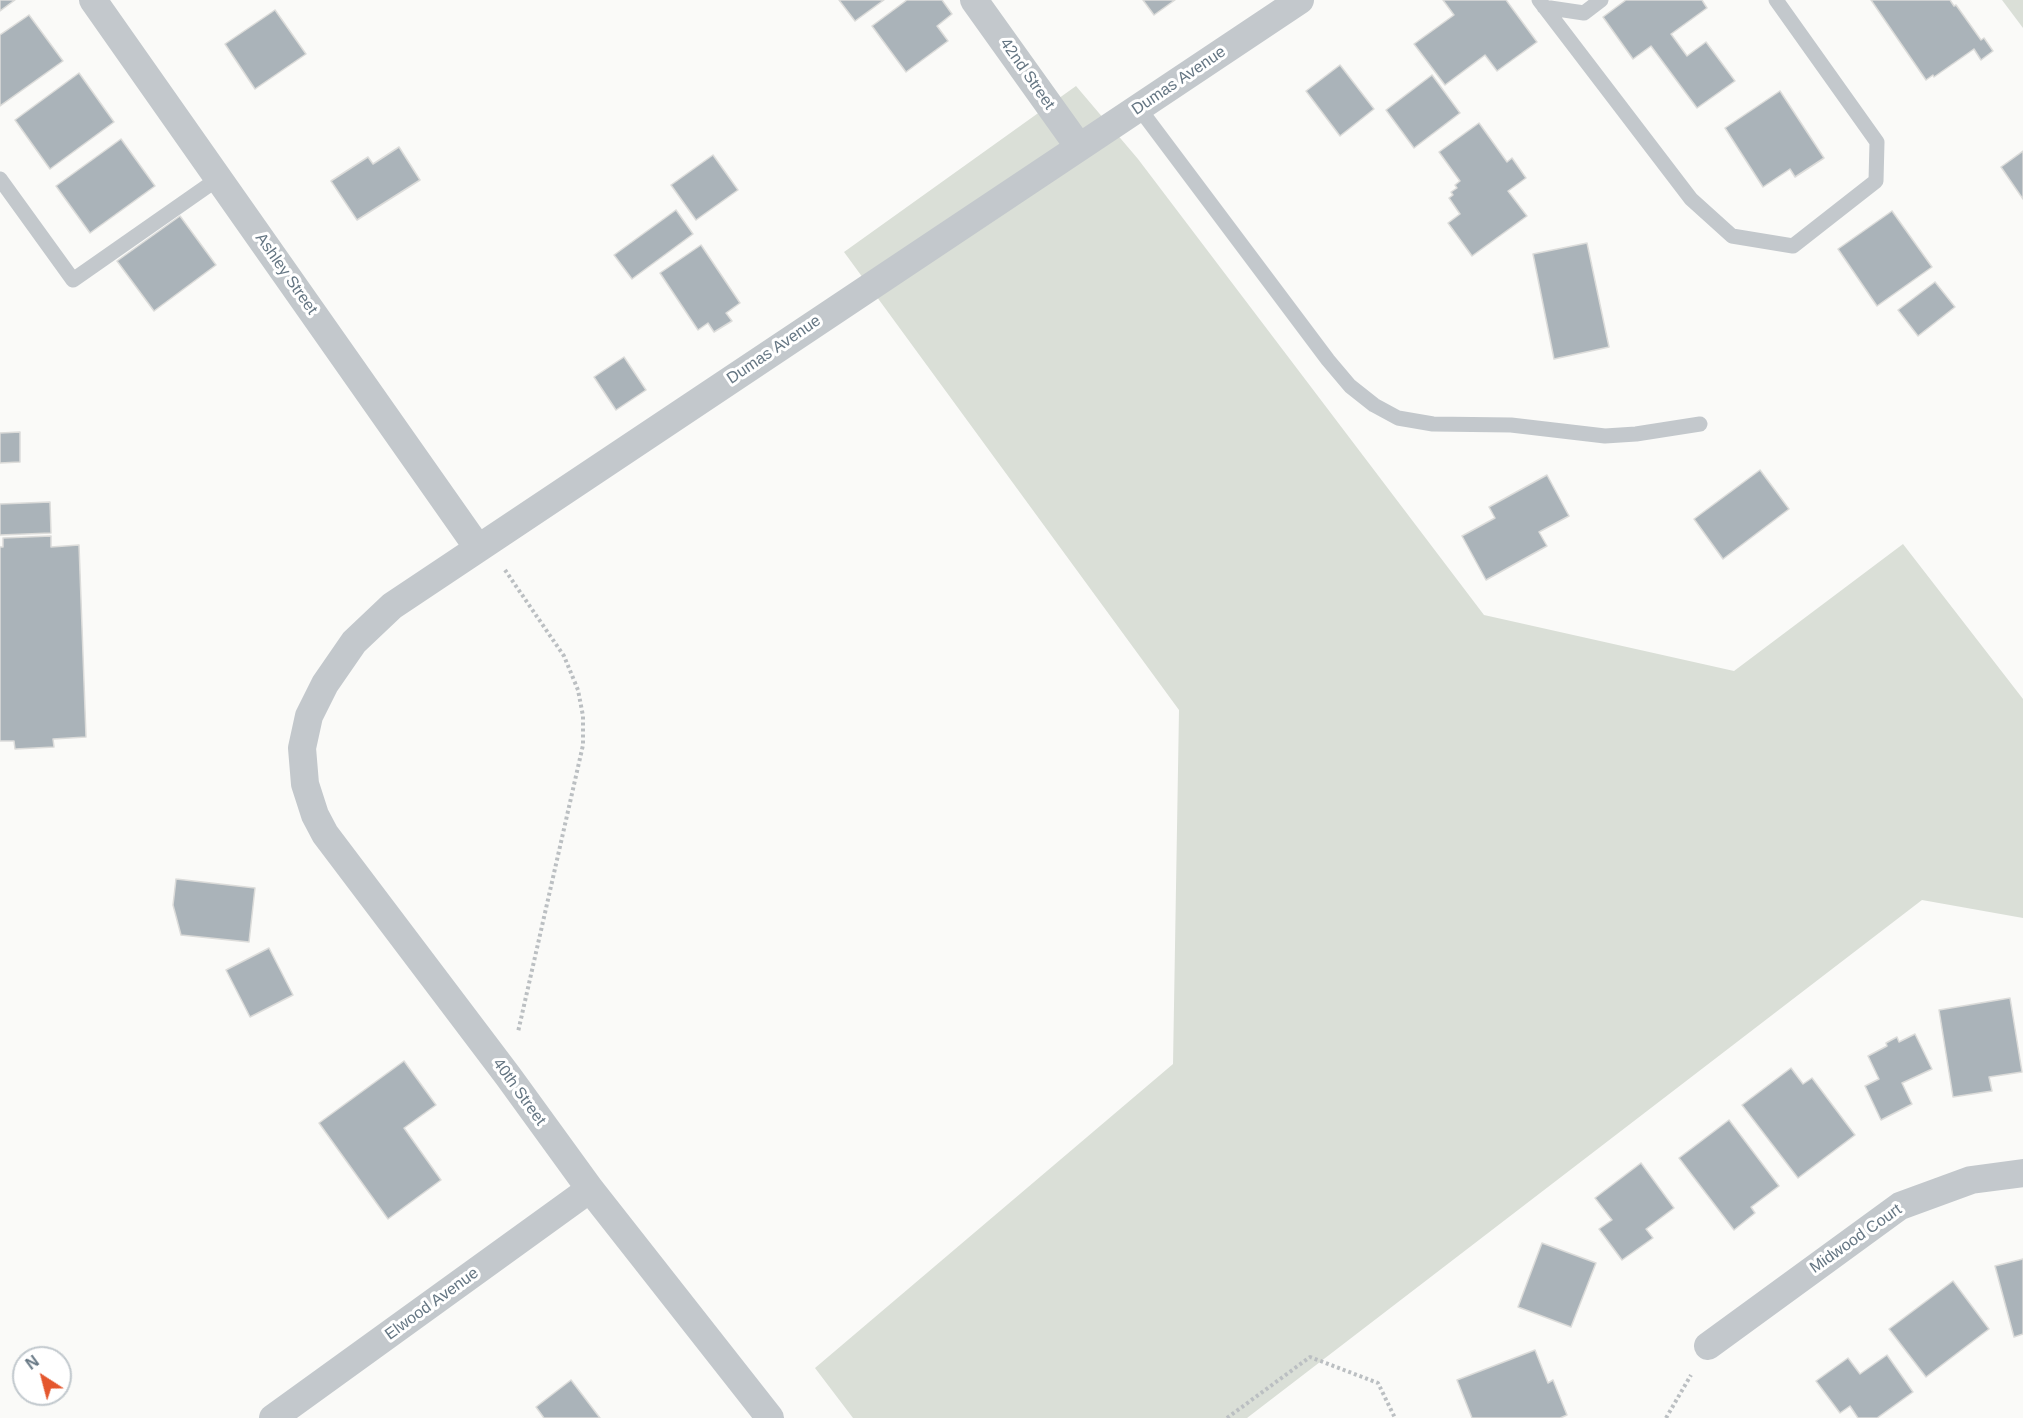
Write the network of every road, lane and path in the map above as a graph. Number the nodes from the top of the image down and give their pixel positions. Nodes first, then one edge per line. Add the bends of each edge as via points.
1 (93, 0) edge
2 (974, 0) edge
3 (1300, 0) edge
4 (1601, 0) edge
5 (1776, 0) edge
6 (1542, 4) edge
7 (1139, 108) junction
8 (1079, 147) junction
9 (219, 178) junction
10 (0, 179) edge
11 (1700, 424) dead end
12 (482, 545) junction
13 (302, 748) joint
14 (508, 1076) junction
15 (2023, 1173) edge
16 (590, 1189) junction
17 (1708, 1346) joint
18 (273, 1418) edge
19 (770, 1418) edge
20 (1227, 1418) edge
21 (1395, 1418) edge
22 (1666, 1418) edge

1 - 9 street, Ashley Street
2 - 8 street, 42nd Street
3 - 7 street, Dumas Avenue
4 - 6 lane via 1584,13
5 - 6 lane via 1877,142 1876,181 1793,246 1732,236 1691,199
7 - 8 street, Dumas Avenue
7 - 11 lane via 1328,360 1350,386 1374,405 1398,418 1433,424 1511,426 1605,436
8 - 12 street, Dumas Avenue
9 - 10 lane via 73,280
9 - 12 street, Ashley Street
12 - 13 street, Dumas Avenue via 392,606 354,642 309,716
12 - 14 path via 564,656 578,690 583,716 584,745
13 - 14 street, 40th Street via 305,784 325,834
14 - 16 street, 40th Street
15 - 17 street, Midwood Court via 1971,1180 1900,1206
16 - 18 street, Elwood Avenue
16 - 19 street, 40th Street
17 - 22 path
20 - 21 path via 1310,1357 1378,1383

